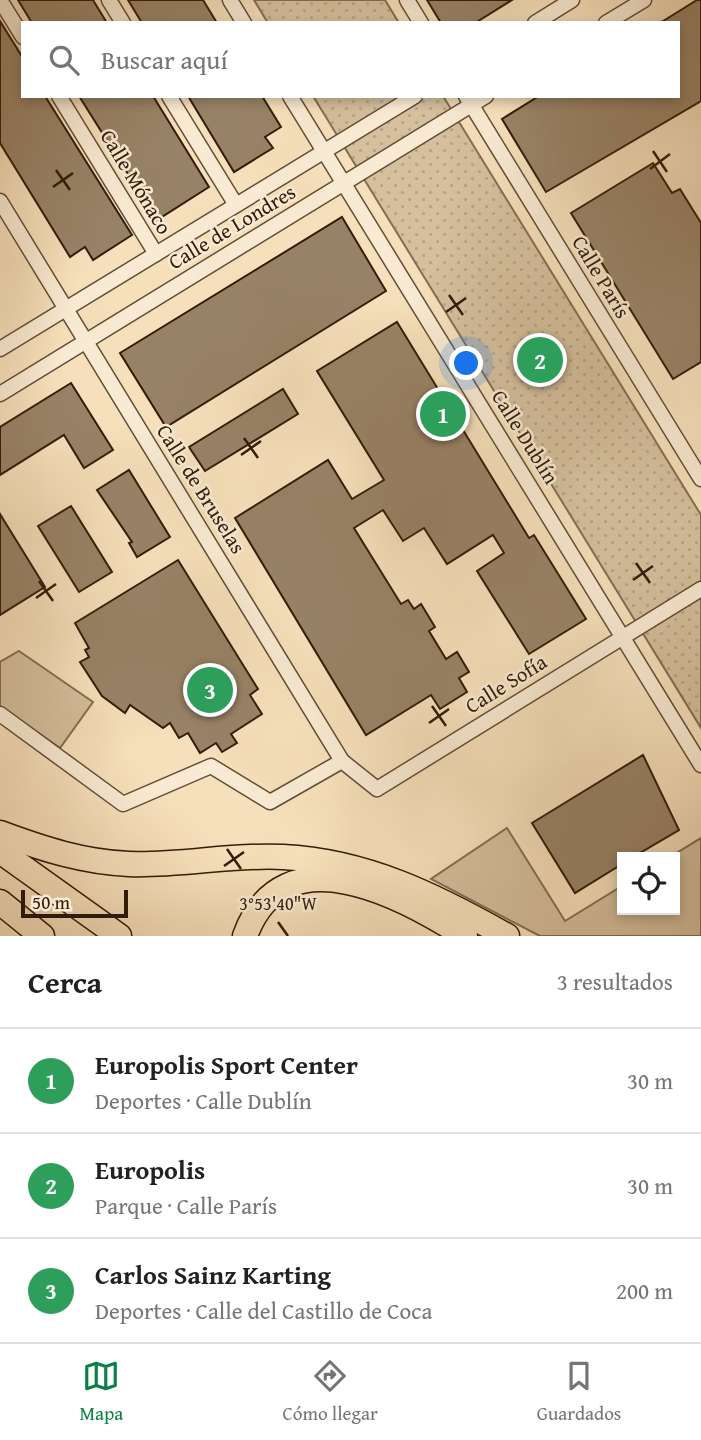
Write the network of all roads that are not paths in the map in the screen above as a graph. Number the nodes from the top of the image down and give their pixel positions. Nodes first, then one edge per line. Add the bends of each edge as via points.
1 (0, 0) edge
2 (109, 0) edge
3 (230, 0) edge
4 (407, 0) edge
5 (572, 0) edge
6 (643, 0) edge
7 (122, 21) edge
8 (243, 21) edge
9 (420, 21) edge
10 (538, 21) edge
11 (609, 21) edge
12 (21, 34) edge
13 (60, 98) edge
14 (170, 98) edge
15 (291, 98) edge
16 (412, 98) edge
17 (468, 101) edge
18 (324, 152) junction
19 (344, 183) junction
20 (0, 201) edge
21 (236, 205) junction
22 (156, 254) junction
23 (66, 309) junction
24 (86, 341) junction
25 (0, 349) edge
26 (0, 394) edge
27 (701, 479) edge
28 (701, 589) edge
29 (622, 636) junction
30 (0, 715) edge
31 (342, 761) junction
32 (701, 765) edge
33 (377, 789) joint
34 (0, 833) edge
35 (0, 851) edge
36 (0, 902) edge
37 (42, 936) edge
38 (119, 936) edge
39 (245, 936) edge
40 (466, 936) edge
41 (507, 936) edge

1 - 12 street
2 - 7 street
3 - 8 street
4 - 9 street
5 - 10 street
6 - 11 street
13 - 22 street, Calle Mónaco
14 - 21 street
15 - 18 street, Calle Dublín
16 - 18 street, Calle de Londres
17 - 19 street, Calle de Londres
17 - 27 street, Calle París
18 - 19 street, Calle Dublín
18 - 21 street, Calle de Londres
19 - 24 street, Calle de Londres
19 - 29 street, Calle Dublín
20 - 23 street, Calle de Bruselas
21 - 22 street, Calle de Londres
22 - 23 street, Calle de Londres
23 - 24 street, Calle de Bruselas
23 - 25 street, Calle de Londres
24 - 26 street, Calle de Londres
24 - 31 street, Calle de Bruselas
28 - 29 street, Calle Sofía
29 - 32 street, Calle Dublín
29 - 33 street, Calle Sofía
30 - 31 street via 123,804 211,766 270,802
31 - 33 street, Calle de Bruselas
34 - 41 highway via 67,858 129,864 282,857 335,863 379,873 436,896
35 - 38 highway
36 - 37 highway
39 - 40 highway via 261,906 284,889 312,879 347,880 393,894

